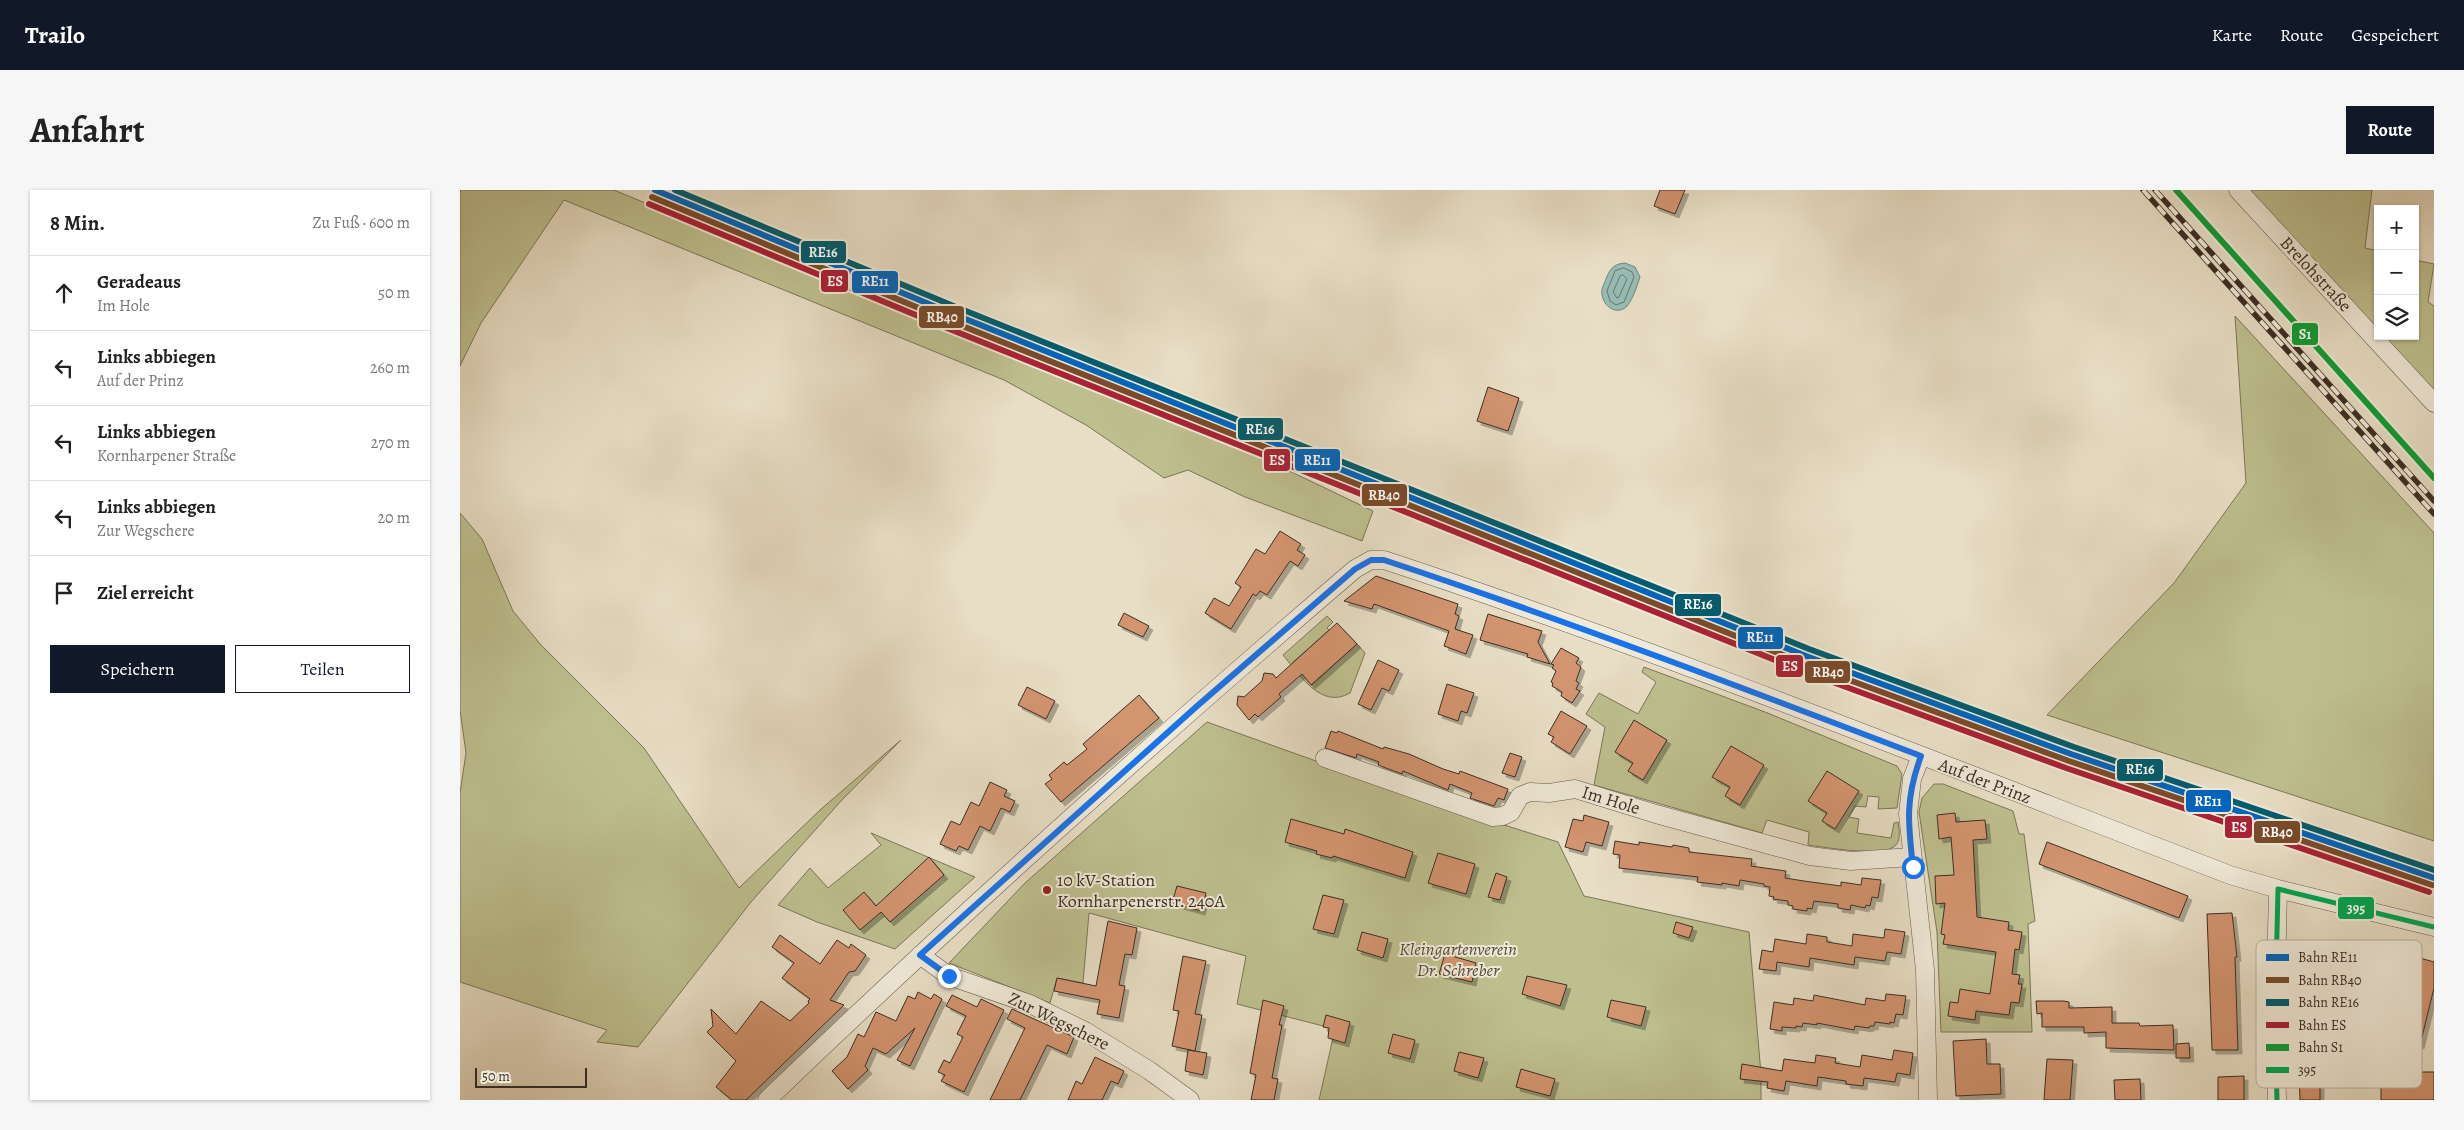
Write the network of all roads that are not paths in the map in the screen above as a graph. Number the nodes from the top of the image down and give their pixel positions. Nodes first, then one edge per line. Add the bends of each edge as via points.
1 (2238, 190) edge
2 (2434, 403) edge
3 (1921, 756) junction
4 (1325, 758) dead end
5 (1912, 857) junction
6 (2278, 889) junction
7 (2434, 927) edge
8 (2277, 940) edge
9 (920, 955) junction
10 (767, 1100) edge
11 (1190, 1100) edge
12 (1928, 1100) edge

1 - 2 street, Brelohstraße
3 - 5 street via 1909,798
3 - 6 street, Auf der Prinz via 2230,875
3 - 9 street, Auf der Prinz via 1627,644 1393,563 1371,560 1355,569 1268,644
4 - 5 street, Im Hole via 1493,817 1511,812 1520,796 1530,792 1549,793 1575,788 1810,856 1852,861
5 - 12 street via 1925,970
6 - 7 street, Auf der Prinz
6 - 8 street
9 - 10 street
9 - 11 street, Zur Wegschere via 949,976 1030,1004 1084,1031

